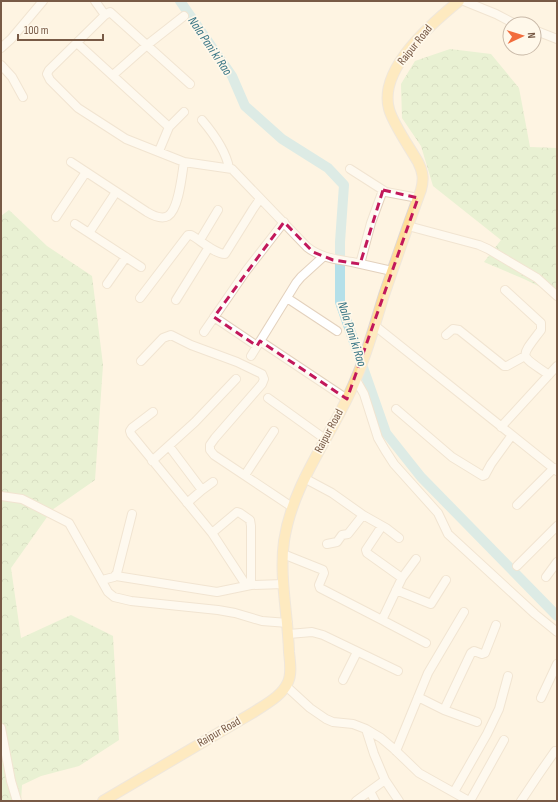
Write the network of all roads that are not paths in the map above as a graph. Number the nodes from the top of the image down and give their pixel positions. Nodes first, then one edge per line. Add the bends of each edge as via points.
1 (42, 1) edge
2 (95, 1) edge
3 (459, 1) edge
4 (464, 1) edge
5 (105, 15) junction
6 (184, 16) dead end
7 (502, 17) edge
8 (542, 33) edge
9 (557, 39) edge
10 (77, 43) junction
11 (147, 45) junction
12 (1, 48) edge
13 (1, 65) edge
14 (113, 75) junction
15 (190, 84) dead end
16 (23, 98) dead end
17 (184, 112) dead end
18 (202, 120) dead end
19 (169, 127) junction
20 (159, 151) junction
21 (71, 162) dead end
22 (184, 162) junction
23 (229, 168) junction
24 (350, 169) dead end
25 (86, 172) junction
26 (383, 190) junction
27 (116, 192) junction
28 (418, 198) junction
29 (260, 199) junction
30 (218, 210) dead end
31 (56, 217) dead end
32 (284, 222) junction
33 (75, 224) dead end
34 (408, 226) junction
35 (89, 233) junction
36 (200, 240) junction
37 (209, 247) junction
38 (323, 257) junction
39 (126, 258) junction
40 (356, 263) junction
41 (141, 268) dead end
42 (392, 271) junction
43 (107, 284) dead end
44 (505, 290) dead end
45 (557, 296) edge
46 (140, 298) dead end
47 (287, 298) junction
48 (176, 300) dead end
49 (214, 317) junction
50 (374, 325) junction
51 (337, 331) dead end
52 (204, 332) dead end
53 (446, 335) dead end
54 (259, 343) junction
55 (251, 356) dead end
56 (525, 356) junction
57 (141, 361) dead end
58 (557, 366) edge
59 (549, 375) junction
60 (356, 378) junction
61 (236, 379) dead end
62 (268, 398) dead end
63 (347, 399) junction
64 (396, 409) dead end
65 (153, 412) dead end
66 (502, 427) junction
67 (274, 431) dead end
68 (512, 435) junction
69 (325, 439) junction
70 (169, 446) junction
71 (152, 461) junction
72 (555, 469) edge
73 (245, 475) junction
74 (304, 478) junction
75 (213, 482) dead end
76 (202, 490) junction
77 (1, 496) edge
78 (187, 504) junction
79 (517, 505) dead end
80 (292, 507) junction
81 (132, 514) dead end
82 (363, 515) junction
83 (382, 526) junction
84 (557, 526) edge
85 (212, 533) junction
86 (399, 538) dead end
87 (327, 544) dead end
88 (283, 554) junction
89 (416, 559) dead end
90 (557, 562) edge
91 (517, 566) dead end
92 (116, 576) junction
93 (546, 577) dead end
94 (402, 578) junction
95 (102, 580) junction
96 (446, 580) dead end
97 (284, 584) junction
98 (249, 585) junction
99 (396, 590) junction
100 (464, 612) dead end
101 (382, 620) junction
102 (288, 623) junction
103 (496, 625) dead end
104 (557, 632) edge
105 (289, 634) junction
106 (426, 643) dead end
107 (357, 652) junction
108 (557, 664) edge
109 (398, 671) dead end
110 (508, 676) dead end
111 (343, 680) dead end
112 (286, 686) junction
113 (418, 697) junction
114 (541, 698) dead end
115 (444, 710) junction
116 (476, 722) dead end
117 (1, 728) edge
118 (366, 729) junction
119 (504, 740) dead end
120 (396, 751) junction
121 (555, 751) dead end
122 (385, 780) junction
123 (370, 791) junction
124 (454, 792) junction
125 (17, 801) edge
126 (103, 801) edge
127 (356, 801) edge
128 (374, 801) edge
129 (398, 801) edge
130 (470, 801) edge
131 (521, 801) edge

1 - 12 street
2 - 5 street
3 - 28 main road, Raipur Road via 431,24 411,47 400,61 389,89 392,118 422,170 423,181
4 - 7 street
5 - 10 street
5 - 11 street via 111,12
6 - 11 street
8 - 9 street
10 - 14 street
10 - 20 street via 49,70 47,76 50,80 69,101 91,118 130,141
11 - 14 street
11 - 15 street
13 - 16 street via 12,77
14 - 19 street
17 - 19 street
18 - 23 street via 210,129
19 - 20 street
20 - 22 street
21 - 25 street
22 - 23 street
22 - 27 street via 176,203 167,216 151,214
23 - 29 street
24 - 26 street
25 - 27 street
25 - 31 street
26 - 28 street
26 - 40 street
27 - 35 street
28 - 34 main road, Raipur Road
29 - 32 street
29 - 37 street via 225,254
30 - 36 street
32 - 38 street via 307,247
32 - 49 street
33 - 35 street
34 - 42 main road, Raipur Road
34 - 45 street via 488,249 537,278
35 - 39 street
36 - 37 street
36 - 46 street via 191,235 186,237
37 - 48 street
38 - 40 street
38 - 47 street via 301,277
39 - 41 street
39 - 43 street
40 - 42 street
42 - 50 main road, Raipur Road
44 - 56 street via 542,325 525,351
47 - 51 street
47 - 54 street
49 - 52 street
49 - 54 street
50 - 60 main road, Raipur Road
50 - 66 street
53 - 56 street via 453,329 459,330 504,366
54 - 55 street
54 - 63 street
56 - 59 street
57 - 73 street via 163,338 171,335 262,374 264,381 209,447 214,455
58 - 59 street
59 - 66 street
60 - 63 main road, Raipur Road
60 - 104 street via 364,394 378,438 385,450 394,464 438,513 448,534
61 - 70 street via 196,422
62 - 69 street
63 - 69 main road, Raipur Road
64 - 68 street via 452,458 483,476
65 - 71 street via 130,431
66 - 68 street
67 - 73 street
68 - 72 street
69 - 74 main road, Raipur Road
70 - 71 street
70 - 76 street
71 - 78 street
72 - 79 street
73 - 80 street
74 - 80 main road, Raipur Road
74 - 82 street
75 - 76 street
76 - 78 street
77 - 95 street via 22,499 69,523
78 - 85 street
80 - 88 main road, Raipur Road
81 - 92 street
82 - 83 street
82 - 87 street via 348,534 342,535 337,542
83 - 86 street
83 - 94 street via 366,551
84 - 91 street
85 - 98 street
85 - 98 street via 235,513 249,518
88 - 97 main road, Raipur Road
88 - 101 street via 323,570 320,588
89 - 94 street
90 - 93 street
92 - 95 street
92 - 98 street via 212,592
94 - 99 street
95 - 102 street via 108,592 120,599 218,610 262,621
96 - 99 street via 430,604
97 - 98 street
97 - 102 main road, Raipur Road
99 - 101 street
100 - 113 street via 428,673
101 - 106 street
102 - 105 main road, Raipur Road
103 - 115 street via 485,653 471,653
105 - 107 street via 312,632
105 - 112 main road, Raipur Road via 290,676
107 - 109 street
107 - 111 street
108 - 114 street
110 - 124 street via 499,709
112 - 118 street via 326,719
112 - 126 main road, Raipur Road via 277,696 254,712
113 - 115 street
113 - 120 street
115 - 116 street
117 - 125 street
118 - 120 street
118 - 122 street
119 - 130 street
120 - 124 street via 419,773
121 - 131 street
122 - 123 street
122 - 129 street
123 - 127 street
123 - 128 street
124 - 130 street

